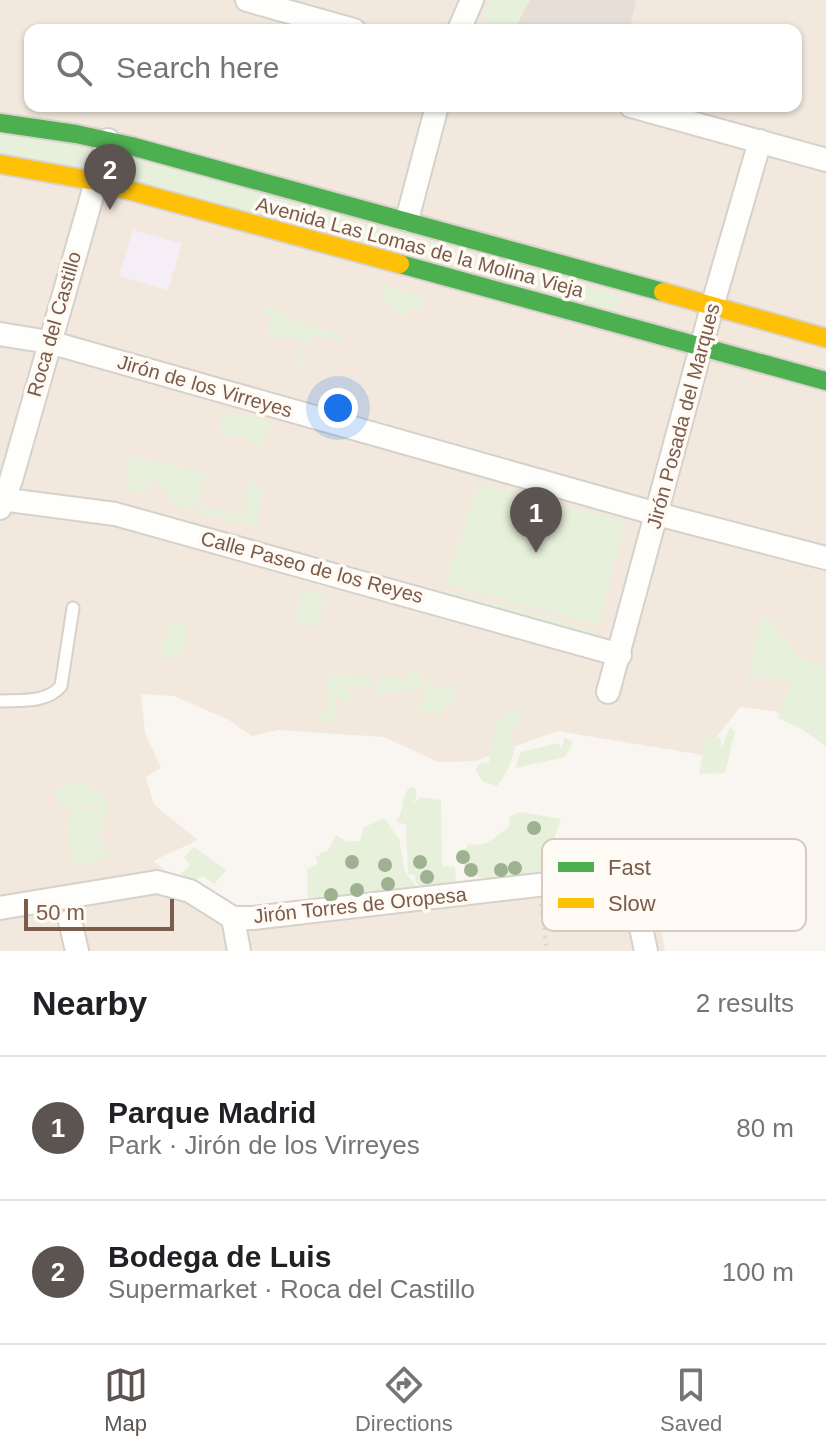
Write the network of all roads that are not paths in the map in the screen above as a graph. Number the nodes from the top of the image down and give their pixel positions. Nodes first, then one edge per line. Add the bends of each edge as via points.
1 (247, 0) edge
2 (472, 0) edge
3 (333, 24) edge
4 (462, 24) edge
5 (435, 112) edge
6 (653, 112) edge
7 (0, 123) edge
8 (108, 140) junction
9 (760, 141) junction
10 (826, 160) edge
11 (0, 164) edge
12 (95, 181) junction
13 (407, 220) junction
14 (640, 286) junction
15 (712, 307) junction
16 (622, 325) junction
17 (799, 330) junction
18 (0, 334) edge
19 (826, 338) edge
20 (49, 342) junction
21 (702, 347) junction
22 (783, 370) junction
23 (826, 381) edge
24 (1, 502) edge
25 (657, 514) junction
26 (826, 558) edge
27 (73, 608) dead end
28 (620, 655) junction
29 (608, 692) dead end
30 (0, 701) edge
31 (542, 885) edge
32 (1, 902) edge
33 (233, 918) junction
34 (70, 921) dead end
35 (642, 931) edge
36 (77, 951) edge
37 (239, 951) edge
38 (646, 951) edge

1 - 3 street
2 - 4 street
5 - 13 street
6 - 9 street
7 - 8 street, Avenida Las Lomas de la Molina Vieja
8 - 12 street, Roca del Castillo
8 - 13 street, Avenida Las Lomas de la Molina Vieja
9 - 10 street
9 - 15 street, Jirón Posada del Marques
11 - 12 street, Avenida Las Lomas de la Molina Vieja
12 - 16 street, Avenida Las Lomas de la Molina Vieja
12 - 20 street, Roca del Castillo
13 - 14 street, Avenida Las Lomas de la Molina Vieja
14 - 15 street, Avenida Las Lomas de la Molina Vieja
14 - 16 street via 636,308
15 - 17 street, Avenida Las Lomas de la Molina Vieja
15 - 21 street, Jirón Posada del Marques
16 - 21 street, Avenida Las Lomas de la Molina Vieja
17 - 19 street, Avenida Las Lomas de la Molina Vieja
17 - 22 street via 782,346
18 - 20 street, Jirón de los Virreyes
20 - 24 street, Roca del Castillo
20 - 25 street, Jirón de los Virreyes
21 - 22 street, Avenida Las Lomas de la Molina Vieja
21 - 25 street, Jirón Posada del Marques
22 - 23 street, Avenida Las Lomas de la Molina Vieja
24 - 28 street, Calle Paseo de los Reyes via 115,514
25 - 26 street, Jirón de los Virreyes
25 - 28 street, Jirón Posada del Marques
27 - 30 lane via 61,686 45,698
28 - 29 street, Jirón Posada del Marques
31 - 33 street, Jirón Torres de Oropesa
32 - 33 street, Jirón Torres de Oropesa via 157,882 190,891
33 - 37 street
34 - 36 street
35 - 38 street, Jirón Torres de Oropesa

